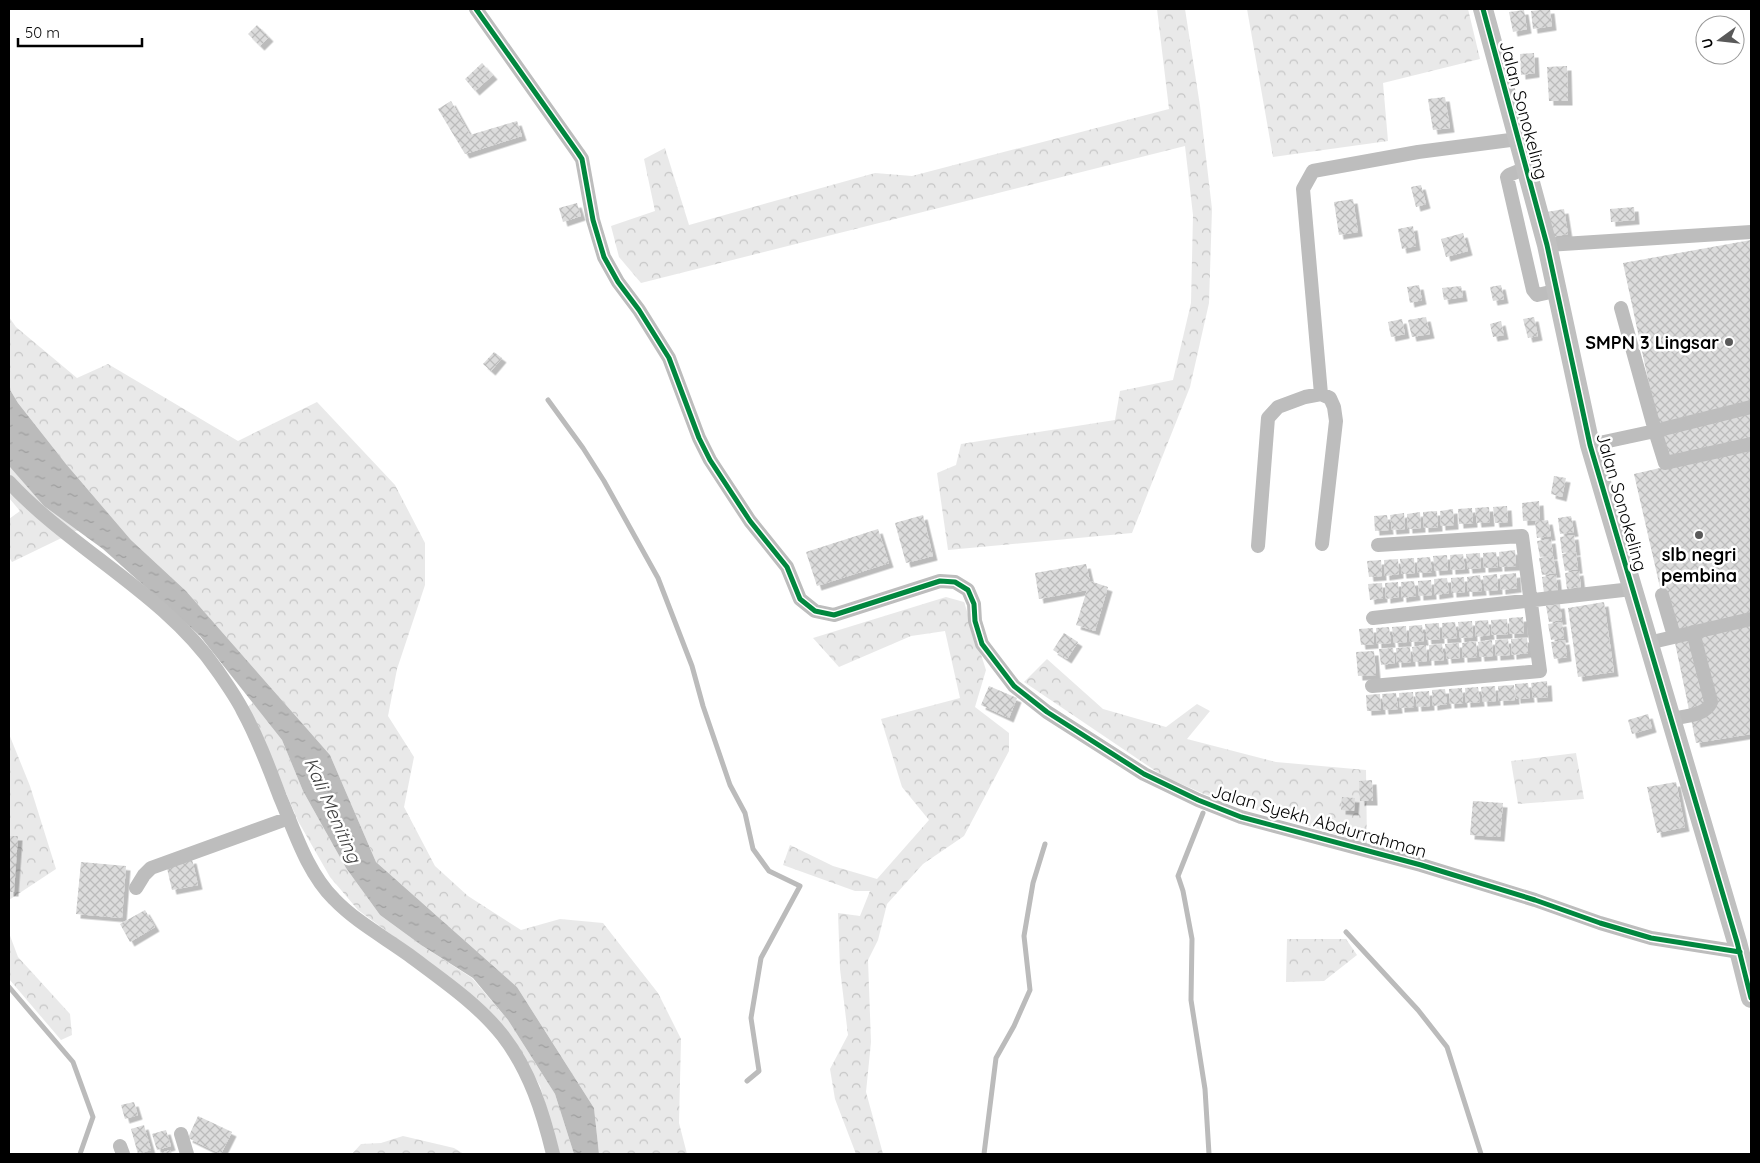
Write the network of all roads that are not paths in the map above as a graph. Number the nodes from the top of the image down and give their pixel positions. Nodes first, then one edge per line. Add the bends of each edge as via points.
1 (476, 9) edge
2 (1483, 9) edge
3 (1518, 139) junction
4 (1526, 168) junction
5 (1751, 232) edge
6 (1546, 245) junction
7 (1555, 291) junction
8 (1621, 308) dead end
9 (1321, 394) junction
10 (1751, 407) edge
11 (1655, 431) junction
12 (1751, 444) edge
13 (1590, 445) junction
14 (9, 482) edge
15 (1322, 544) dead end
16 (1378, 545) dead end
17 (1258, 546) dead end
18 (1632, 589) junction
19 (1662, 596) dead end
20 (1532, 600) junction
21 (1373, 618) dead end
22 (1751, 619) edge
23 (1692, 632) junction
24 (1674, 636) junction
25 (1648, 643) junction
26 (1372, 686) dead end
27 (1671, 719) junction
28 (289, 818) junction
29 (136, 888) dead end
30 (1743, 945) edge
31 (1751, 998) edge
32 (181, 1134) dead end
33 (187, 1154) edge
34 (553, 1154) edge

1 - 30 street, Jalan Syekh Abdurrahman via 582,159 593,220 604,257 669,358 699,438 720,478 780,558 797,593 810,608 834,615 940,581 955,582 970,594 982,644 1014,686 1047,712 1144,774 1189,796 1241,817 1421,865 1642,935
2 - 3 street, Jalan Sonokeling
3 - 4 street, Jalan Sonokeling
3 - 9 street via 1418,152 1314,171 1303,189
4 - 6 street, Jalan Sonokeling
4 - 7 street via 1507,177 1533,290 1537,295
5 - 6 street
6 - 7 street, Jalan Sonokeling
7 - 13 street, Jalan Sonokeling
8 - 11 street
9 - 15 street via 1330,398 1336,421
9 - 17 street via 1278,407 1268,418
10 - 11 street
11 - 12 street via 1665,464
11 - 13 street
13 - 18 street, Jalan Sonokeling
14 - 28 street via 53,524 151,601 203,651 243,710
16 - 20 street via 1522,536
18 - 20 street
18 - 25 street, Jalan Sonokeling
19 - 24 street
20 - 21 street
20 - 26 street via 1540,672
22 - 23 street
23 - 24 street
23 - 27 street via 1711,705 1702,712
24 - 25 street
25 - 27 street, Jalan Sonokeling
27 - 30 street, Jalan Sonokeling
28 - 29 street via 152,868
28 - 34 street via 312,868 334,899 473,1004 503,1035 539,1102
30 - 31 street, Jalan Sonokeling
32 - 33 street

